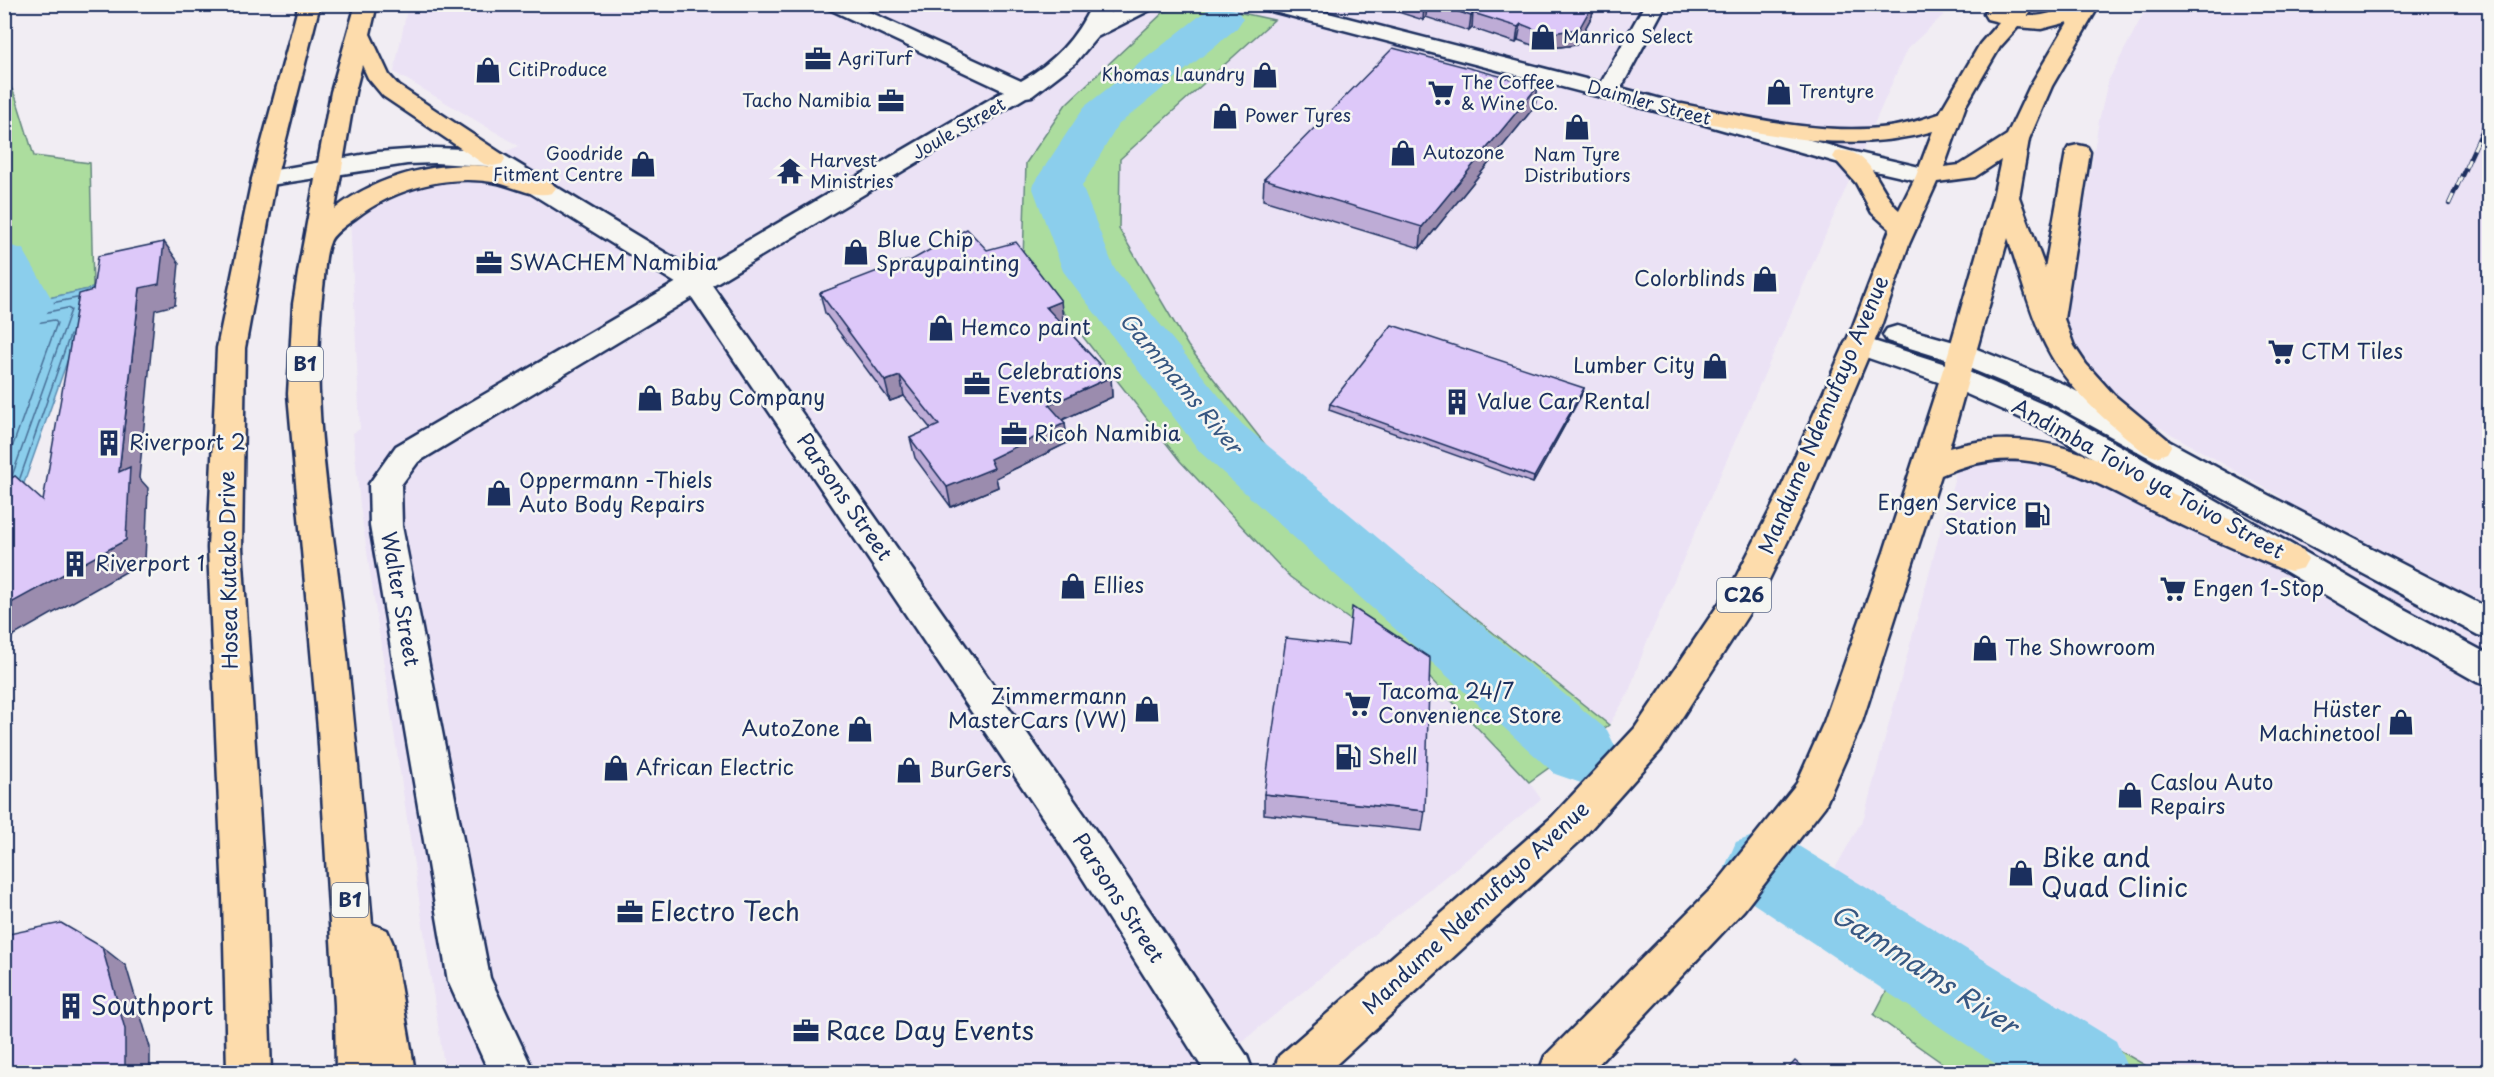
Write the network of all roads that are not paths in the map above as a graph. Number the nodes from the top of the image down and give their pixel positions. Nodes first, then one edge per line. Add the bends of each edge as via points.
1 (310, 4) edge
2 (366, 4) edge
3 (834, 4) edge
4 (1103, 4) edge
5 (1146, 4) edge
6 (1266, 4) edge
7 (1656, 4) edge
8 (2087, 7) edge
9 (2010, 13) edge
10 (1091, 32) junction
11 (359, 34) junction
12 (1024, 91) junction
13 (1607, 92) junction
14 (1682, 111) junction
15 (1948, 118) junction
16 (2017, 139) junction
17 (2078, 152) dead end
18 (1845, 157) junction
19 (494, 159) junction
20 (330, 168) junction
21 (1928, 176) junction
22 (264, 179) junction
23 (543, 188) junction
24 (2006, 197) junction
25 (1904, 228) junction
26 (317, 238) junction
27 (697, 284) junction
28 (2050, 321) junction
29 (1862, 335) junction
30 (1958, 366) junction
31 (2156, 446) junction
32 (1925, 469) junction
33 (2291, 559) junction
34 (2490, 625) edge
35 (2490, 672) edge
36 (337, 729) junction
37 (248, 1071) edge
38 (358, 1072) edge
39 (393, 1072) edge
40 (512, 1072) edge
41 (1231, 1072) edge
42 (1295, 1072) edge
43 (1561, 1072) edge

1 - 22 main road, Hosea Kutako Drive
2 - 11 main road, B1
3 - 12 street
4 - 10 street, Joule Street
5 - 10 street
6 - 13 street, Daimler Street
7 - 13 street
8 - 9 main road via 2046,24
8 - 16 main road via 2041,86
9 - 15 main road, Mandume Ndemufayo Avenue / C26
10 - 12 street, Joule Street via 1071,55
11 - 19 main road via 379,78 392,91
11 - 20 main road, B1 via 343,92
12 - 27 street, Joule Street
13 - 14 street, Daimler Street
14 - 15 main road via 1848,136 1890,134
14 - 18 street, Daimler Street
15 - 21 main road, Mandume Ndemufayo Avenue / C26
16 - 21 main road via 1966,172
16 - 24 main road
17 - 28 main road
18 - 21 street, Daimler Street
18 - 25 main road via 1867,180 1881,208
19 - 20 street, Parsons Street via 410,155
19 - 23 street, Parsons Street
20 - 22 street, Parsons Street
20 - 26 main road, B1
21 - 25 main road, Mandume Ndemufayo Avenue / C26
22 - 37 main road, Hosea Kutako Drive via 231,348 226,490 225,548 244,898
23 - 26 main road via 471,173 403,183 350,209
23 - 27 street, Parsons Street
24 - 28 main road
24 - 30 main road
25 - 29 main road, Mandume Ndemufayo Avenue / C26
26 - 36 main road, B1 via 308,304 303,394
27 - 40 street, Walter Street via 406,454 385,484 386,526 469,981
27 - 41 street, Parsons Street via 1084,846
28 - 31 main road via 2076,371 2103,402
29 - 30 street, Andimba Toivo ya Toivo Street
29 - 42 main road, Mandume Ndemufayo Avenue / C26 via 1793,497 1748,590 1648,739 1566,830
30 - 31 street, Andimba Toivo ya Toivo Street via 2052,391
30 - 32 main road
30 - 33 street, Andimba Toivo ya Toivo Street
31 - 34 street, Andimba Toivo ya Toivo Street
32 - 33 main road via 1979,450 2013,447 2047,452 2088,466
32 - 43 main road via 1843,722 1811,794 1724,904
33 - 35 street, Andimba Toivo ya Toivo Street
36 - 38 main road, B1 via 357,1005
36 - 39 main road

